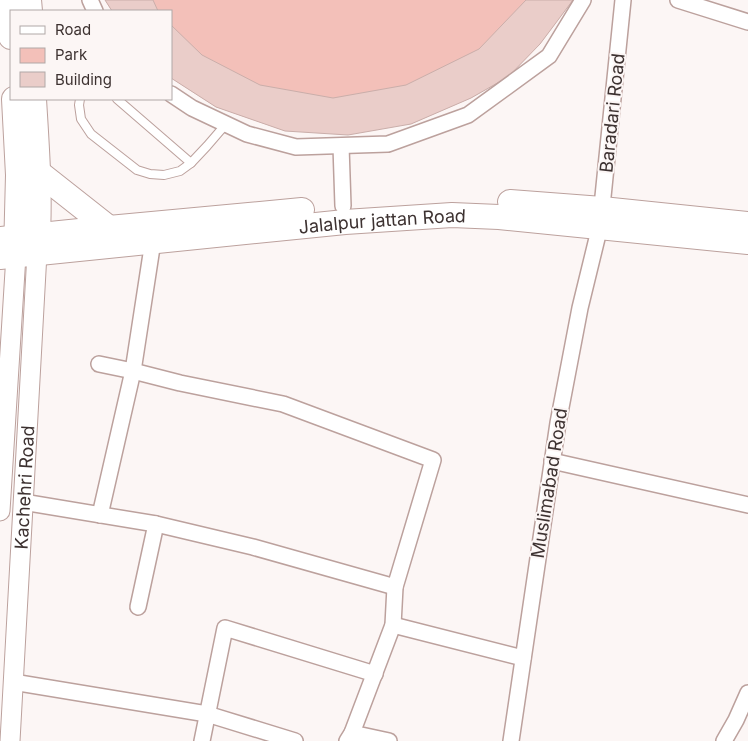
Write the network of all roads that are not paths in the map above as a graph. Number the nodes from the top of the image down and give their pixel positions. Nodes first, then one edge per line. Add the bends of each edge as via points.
1 (583, 0) edge
2 (624, 0) edge
3 (678, 0) edge
4 (693, 2) edge
5 (748, 22) edge
6 (172, 95) edge
7 (14, 100) edge
8 (34, 100) edge
9 (80, 100) edge
10 (118, 100) edge
11 (226, 124) junction
12 (341, 146) junction
13 (191, 163) junction
14 (38, 172) junction
15 (343, 206) junction
16 (601, 218) junction
17 (748, 224) edge
18 (109, 228) junction
19 (152, 241) junction
20 (748, 242) edge
21 (18, 246) edge
22 (99, 364) dead end
23 (133, 371) junction
24 (552, 461) junction
25 (23, 502) junction
26 (748, 505) edge
27 (0, 511) edge
28 (100, 515) junction
29 (156, 524) junction
30 (395, 587) junction
31 (138, 607) dead end
32 (393, 624) junction
33 (523, 658) junction
34 (375, 674) junction
35 (13, 682) junction
36 (748, 693) edge
37 (208, 714) junction
38 (349, 737) edge
39 (10, 741) edge
40 (202, 741) edge
41 (295, 741) edge
42 (389, 741) edge
43 (511, 741) edge
44 (724, 741) edge

1 - 12 street via 549,56 468,115 388,144
2 - 16 street, Baradari Road
3 - 4 street
4 - 5 street
6 - 11 street
7 - 21 main road
8 - 14 main road
9 - 13 lane via 81,119 91,134 137,170 164,175 180,171
10 - 13 lane
11 - 12 street via 247,134 296,147
11 - 13 lane
12 - 15 street
14 - 18 main road
14 - 21 main road
15 - 16 main road, Jalalpur jattan Road via 450,199 498,201
15 - 18 main road, Jalalpur jattan Road
16 - 17 main road, Jalalpur jattan Road
16 - 19 main road, Jalalpur jattan Road via 452,215
16 - 20 main road, Jalalpur jattan Road
16 - 24 street, Muslimabad Road via 580,308
18 - 21 main road, Jalalpur jattan Road
19 - 21 main road, Jalalpur jattan Road
19 - 23 street
21 - 25 street, Kachehri Road
21 - 27 street, Kachehri Road
22 - 23 street
23 - 28 street
23 - 30 street via 180,384 283,404 433,460
24 - 26 street
24 - 33 street, Muslimabad Road
25 - 28 street
25 - 35 street, Kachehri Road
28 - 29 street
29 - 30 street
29 - 31 street
30 - 32 street
32 - 33 street
32 - 34 street
33 - 43 street, Muslimabad Road
34 - 37 street via 225,628
34 - 38 street
35 - 37 street
35 - 39 street, Kachehri Road
36 - 44 street
37 - 40 street
37 - 41 street
38 - 42 street

